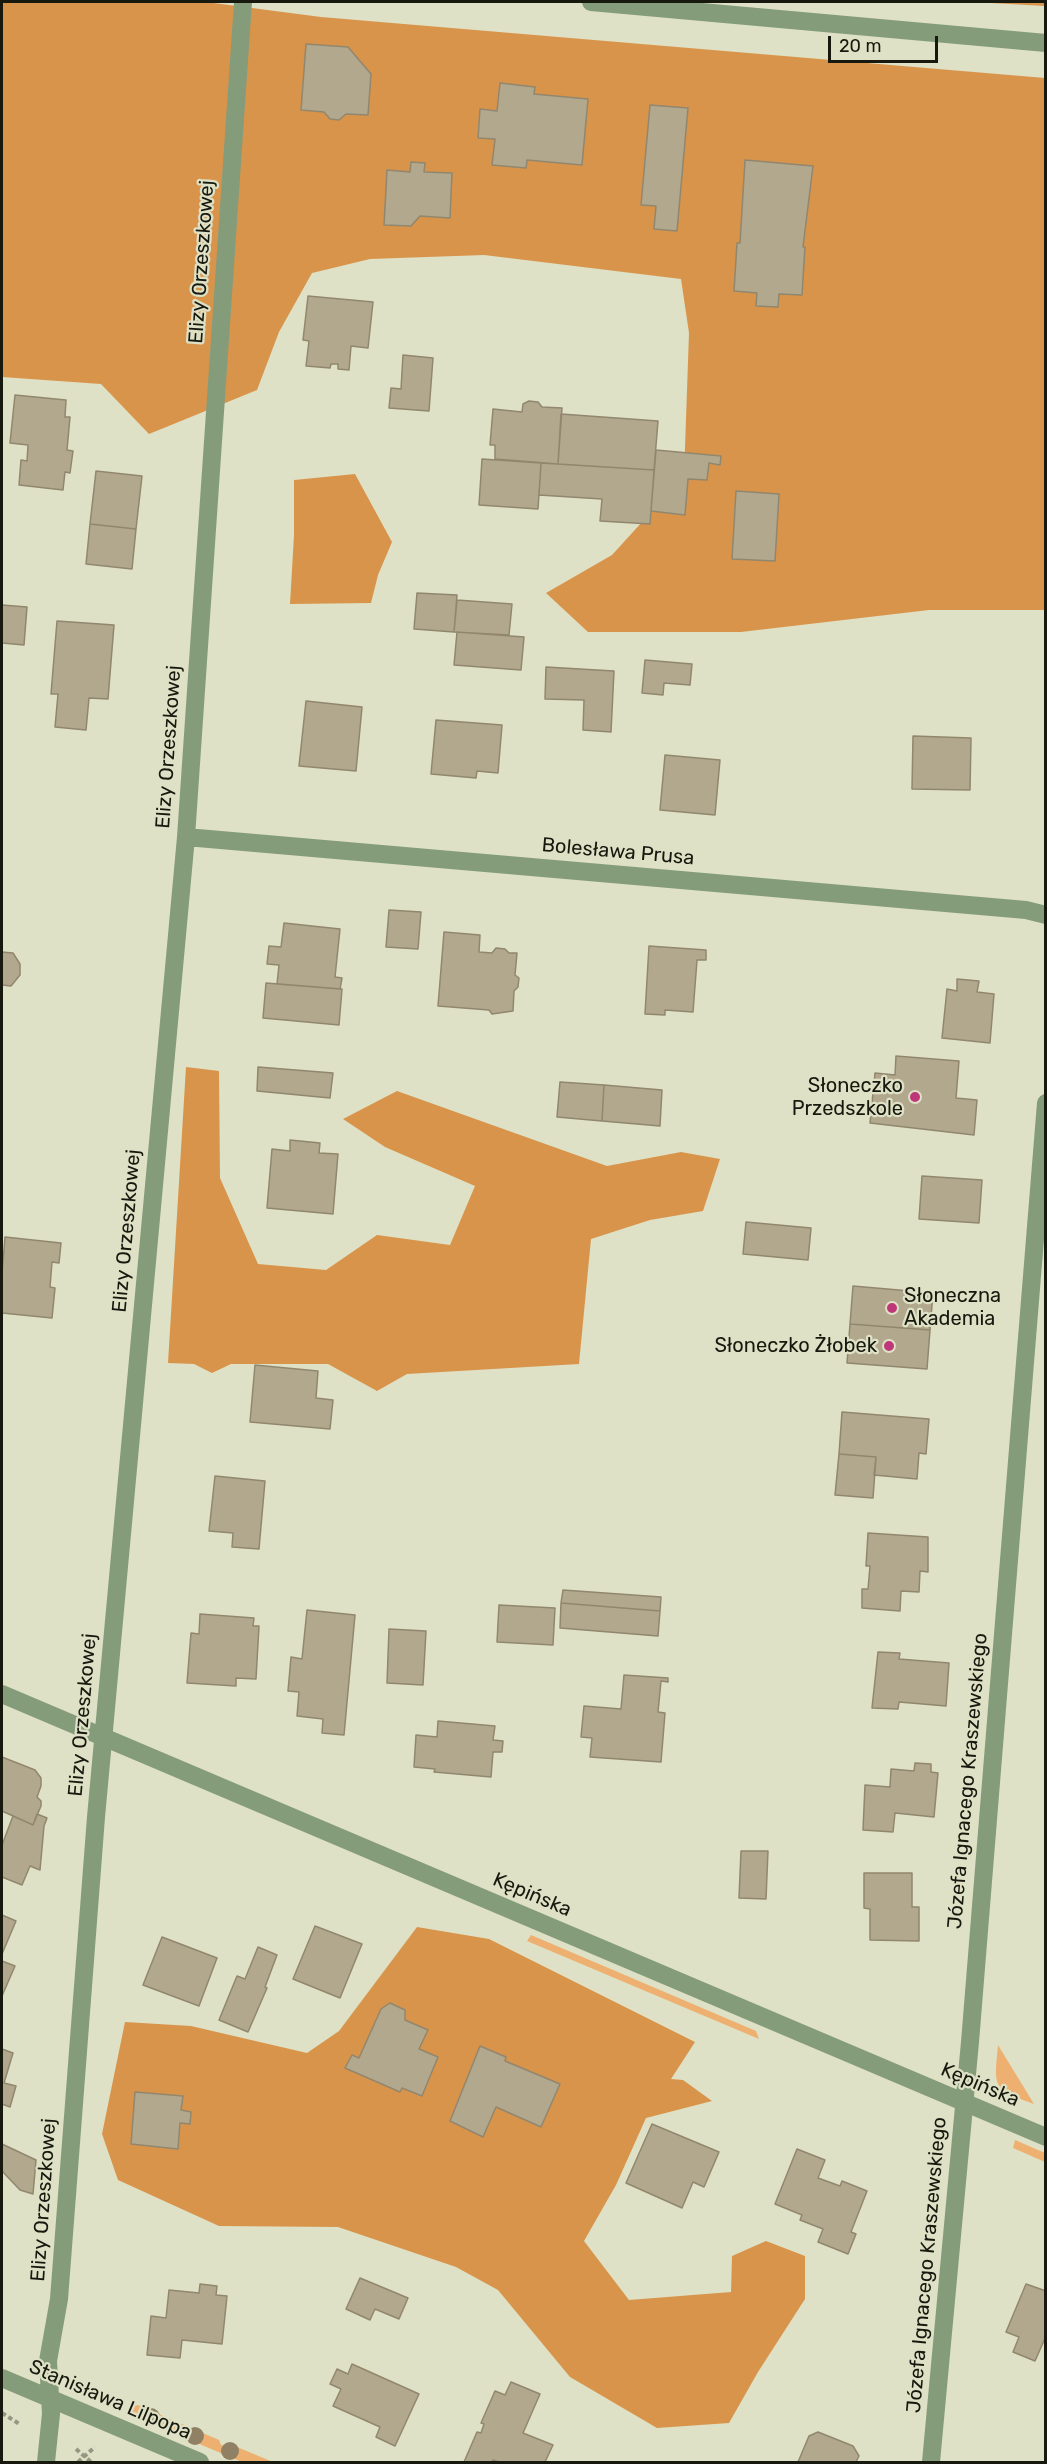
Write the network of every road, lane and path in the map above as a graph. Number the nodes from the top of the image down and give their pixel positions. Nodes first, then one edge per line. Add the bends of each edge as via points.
1 (243, 2) edge
2 (591, 2) edge
3 (1046, 43) edge
4 (186, 837) junction
5 (1046, 915) edge
6 (1046, 1103) edge
7 (2, 1694) edge
8 (104, 1737) junction
9 (965, 2102) junction
10 (1046, 2137) edge
11 (2, 2378) edge
12 (51, 2398) junction
13 (2, 2413) edge
14 (28, 2433) dead end
15 (98, 2444) dead end
16 (69, 2446) dead end
17 (86, 2456) junction
18 (46, 2463) edge
19 (78, 2463) edge
20 (91, 2463) edge
21 (200, 2463) edge
22 (931, 2463) edge

1 - 4 street, Elizy Orzeszkowej
2 - 3 street
4 - 5 street, Bolesława Prusa via 1026,910
4 - 8 street, Elizy Orzeszkowej
6 - 9 street, Józefa Ignacego Kraszewskiego
7 - 8 street, Kępińska
8 - 9 street, Kępińska
8 - 12 street, Elizy Orzeszkowej via 59,2299 48,2361
9 - 10 street, Kępińska
9 - 22 street, Józefa Ignacego Kraszewskiego
11 - 12 street, Stanisława Lilpopa
12 - 18 street, Elizy Orzeszkowej
12 - 21 street, Stanisława Lilpopa
13 - 14 path via 15,2419
15 - 17 path
16 - 17 path
17 - 19 path
17 - 20 path

